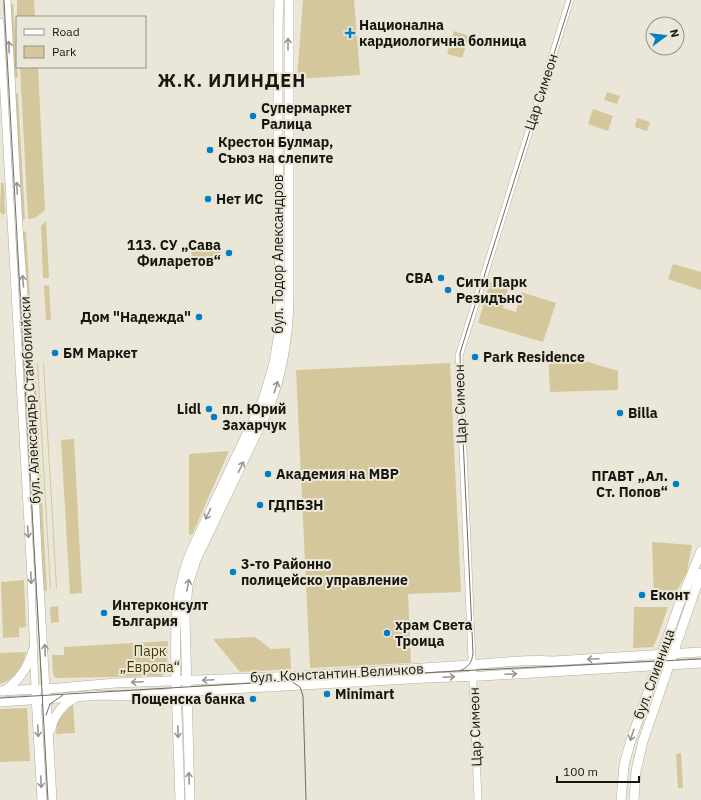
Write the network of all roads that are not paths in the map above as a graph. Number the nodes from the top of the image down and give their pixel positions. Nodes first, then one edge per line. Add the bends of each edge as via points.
1 (7, 0) edge
2 (279, 0) edge
3 (289, 0) edge
4 (570, 0) edge
5 (0, 22) edge
6 (701, 551) edge
7 (701, 573) edge
8 (33, 650) junction
9 (701, 652) edge
10 (673, 653) junction
11 (661, 655) junction
12 (701, 663) edge
13 (669, 664) junction
14 (472, 665) junction
15 (657, 665) junction
16 (472, 675) junction
17 (176, 680) junction
18 (186, 680) junction
19 (46, 689) junction
20 (35, 690) junction
21 (2, 691) edge
22 (186, 692) junction
23 (177, 693) junction
24 (77, 697) junction
25 (47, 699) junction
26 (36, 700) junction
27 (0, 702) edge
28 (49, 740) junction
29 (42, 800) edge
30 (52, 800) edge
31 (180, 800) edge
32 (190, 800) edge
33 (478, 800) edge
34 (621, 800) edge
35 (634, 800) edge

19 -> 1 street, бул. Александър Стамболийски
2 -> 17 main road, бул. Тодор Александров via 278,343 263,400 181,577 176,609
18 -> 3 main road, бул. Тодор Александров via 185,618 190,577 269,407 278,384 286,348 289,301
4 - 14 street, Цар Симеон via 459,356
5 -> 8 street, бул. Александър Стамболийски
6 - 11 main road, бул. Сливница
7 - 10 main road, бул. Сливница
8 - 20 street, бул. Александър Стамболийски
8 - 21 main road via 23,673
9 - 10 main road, бул. Константин Величков
10 - 11 main road, бул. Константин Величков
10 - 13 main road, бул. Сливница
11 -> 14 main road, бул. Константин Величков
11 - 15 main road, бул. Сливница
12 - 13 main road, бул. Константин Величков
13 - 15 main road, бул. Константин Величков
13 - 35 main road, бул. Сливница via 640,751
14 - 16 street, Цар Симеон
14 -> 18 main road, бул. Константин Величков
16 -> 15 main road, бул. Константин Величков
15 -> 34 main road, бул. Сливница via 627,752 622,775
22 -> 16 main road, бул. Константин Величков
16 - 33 street, Цар Симеон
17 - 18 main road, бул. Константин Величков
17 -> 19 main road, бул. Константин Величков
17 - 23 main road, бул. Тодор Александров
18 - 22 main road, бул. Тодор Александров
19 - 20 main road, бул. Константин Величков
19 - 25 main road, бул. Александър Стамболийски
20 - 21 main road, бул. Константин Величков
20 - 26 main road, бул. Александър Стамболийски
22 - 23 main road, бул. Константин Величков
32 -> 22 main road, бул. Тодор Александров
23 - 24 main road, бул. Константин Величков
23 -> 31 main road, бул. Тодор Александров
24 - 25 main road, бул. Константин Величков
24 - 28 main road via 69,701 55,717
25 - 26 main road, бул. Константин Величков
25 - 28 main road, бул. Александър Стамболийски
26 - 27 main road, бул. Константин Величков
26 -> 29 main road, бул. Александър Стамболийски
28 - 30 main road, бул. Александър Стамболийски

